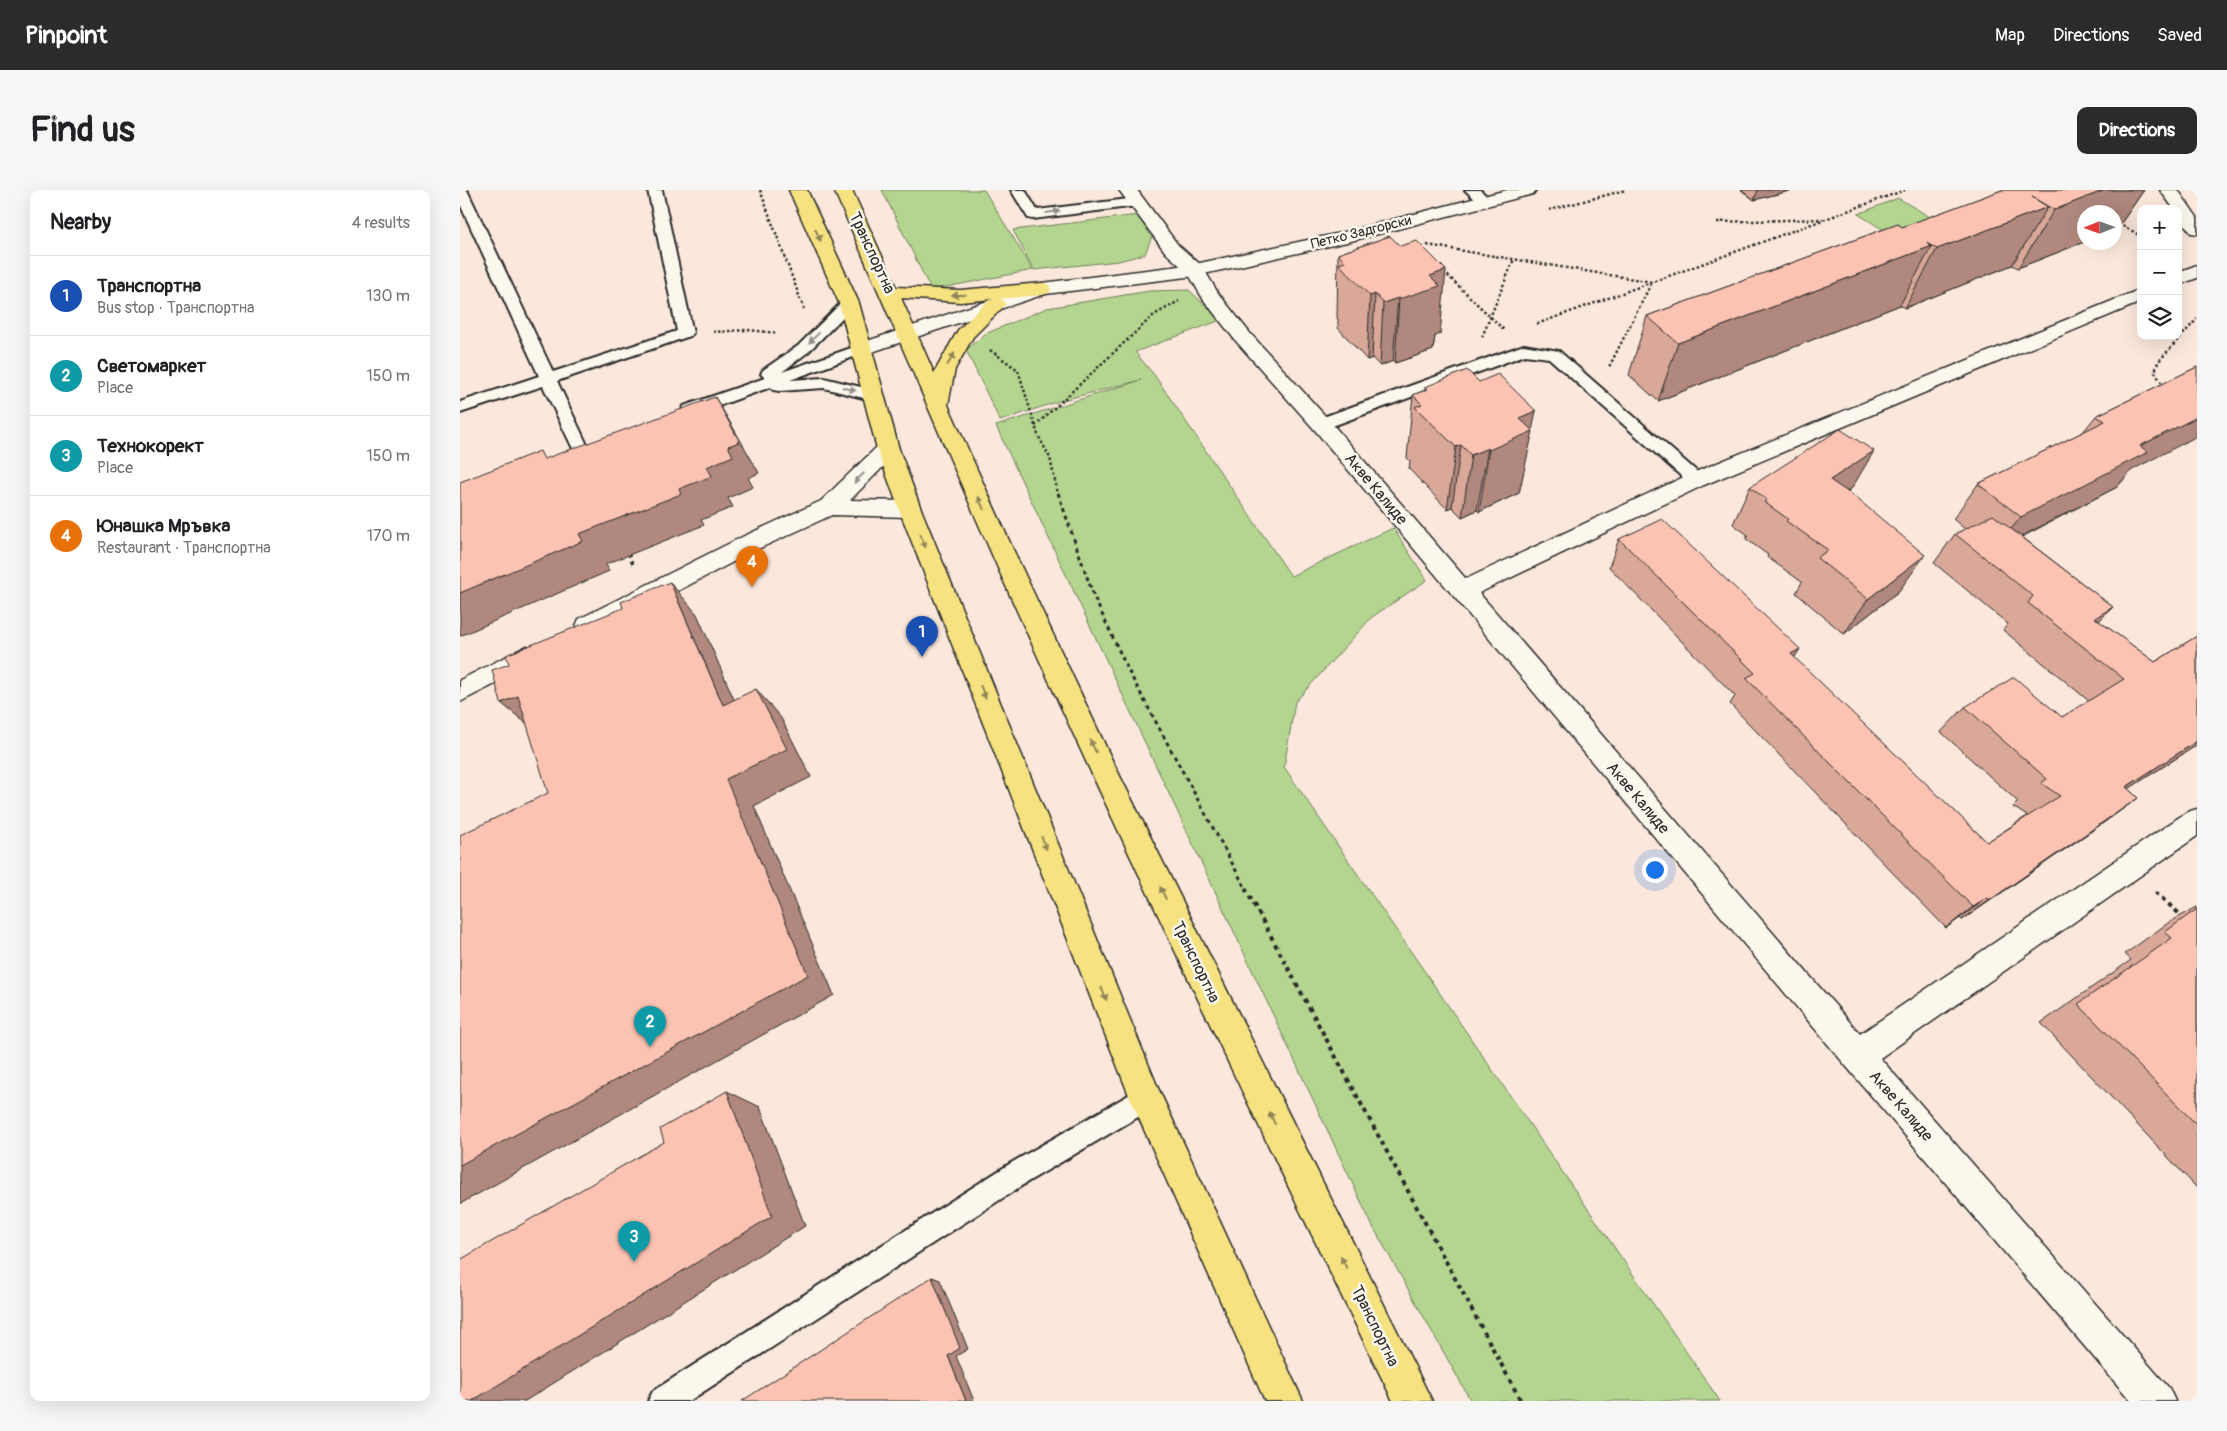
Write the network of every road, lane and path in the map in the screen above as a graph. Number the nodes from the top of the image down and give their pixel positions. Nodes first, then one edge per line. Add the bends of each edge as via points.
1 (460, 190) edge
2 (655, 190) edge
3 (760, 190) edge
4 (798, 190) edge
5 (843, 190) edge
6 (1018, 190) edge
7 (1527, 190) edge
8 (1905, 190) edge
9 (2169, 190) edge
10 (1132, 196) edge
11 (1478, 196) edge
12 (1827, 219) junction
13 (1717, 222) dead end
14 (1396, 224) junction
15 (2122, 225) edge
16 (2197, 229) edge
17 (2137, 234) edge
18 (1514, 259) junction
19 (1194, 270) junction
20 (1443, 270) edge
21 (2197, 271) edge
22 (2182, 277) edge
23 (1652, 282) junction
24 (1042, 289) junction
25 (890, 292) junction
26 (1210, 295) junction
27 (2139, 295) edge
28 (848, 303) junction
29 (996, 304) junction
30 (806, 315) dead end
31 (1490, 317) junction
32 (2197, 319) edge
33 (685, 333) junction
34 (786, 334) dead end
35 (908, 334) junction
36 (1509, 335) junction
37 (985, 346) dead end
38 (862, 349) junction
39 (1524, 350) junction
40 (1468, 372) junction
41 (548, 378) junction
42 (2168, 386) edge
43 (749, 389) junction
44 (1596, 391) junction
45 (875, 396) junction
46 (938, 405) junction
47 (460, 408) edge
48 (674, 416) edge
49 (1321, 424) junction
50 (1035, 426) junction
51 (600, 443) edge
52 (888, 449) junction
53 (581, 450) junction
54 (562, 456) edge
55 (1696, 480) junction
56 (829, 507) junction
57 (910, 509) junction
58 (628, 553) dead end
59 (1462, 591) junction
60 (647, 596) junction
61 (569, 635) edge
62 (543, 648) edge
63 (460, 692) edge
64 (2197, 820) edge
65 (2128, 868) junction
66 (2190, 924) edge
67 (1857, 1056) junction
68 (1146, 1098) junction
69 (664, 1401) edge
70 (1284, 1401) edge
71 (1413, 1401) edge
72 (1521, 1401) edge
73 (2156, 1401) edge

1 - 41 lane
2 - 33 lane
3 - 30 path
4 -> 28 main road
5 - 25 main road, Транспортна
6 -> 10 lane via 1033,215
7 - 11 street, Петко Задгорски
8 - 12 path
9 - 16 street
10 - 19 street, Акве Калиде via 1172,249
11 - 14 street, Петко Задгорски
12 - 13 path
12 - 23 path
14 - 18 path via 1416,244
14 - 19 street, Петко Задгорски
15 - 17 path
18 - 23 path
18 - 31 path
19 - 24 street, Петко Задгорски
19 - 26 street, Акве Калиде
20 - 31 path
21 - 22 street
23 - 36 path
23 - 44 path
24 -> 25 main road via 960,296
24 - 29 street, Петко Задгорски
25 - 35 main road, Транспортна
26 - 49 street, Акве Калиде
26 - 50 path via 1180,300 1154,315
27 - 55 street
28 - 38 main road
28 -> 43 lane via 803,349
29 - 35 street, Петко Задгорски
46 -> 29 main road via 945,369 966,334
31 - 36 path
31 - 40 path
32 - 42 path via 2158,362 2154,372
33 - 34 path via 747,330
33 - 41 lane
35 - 38 street, Петко Задгорски
35 - 46 main road, Транспортна
36 - 39 path
37 - 50 path via 1018,370
38 - 43 lane
38 - 45 main road
39 - 40 lane
39 - 44 lane via 1554,354
40 - 49 lane
41 - 47 lane
41 - 53 lane
43 -> 45 lane via 824,383
43 - 48 lane
44 - 55 lane
45 - 52 main road
71 -> 46 main road, Транспортна via 1194,959 1000,548
49 - 59 street, Акве Калиде
50 - 72 path via 1050,458 1054,482 1094,597 1129,672
51 - 53 lane
52 -> 56 street
52 - 57 main road
53 - 54 lane
55 - 59 street
56 - 57 street
56 - 60 street
57 -> 68 main road
58 - 60 path
59 - 67 street, Акве Калиде
60 - 61 street
62 - 63 street
64 - 65 street
65 - 66 path
65 - 67 street
67 - 73 street, Акве Калиде
68 - 69 lane via 1020,1172
68 - 70 main road

